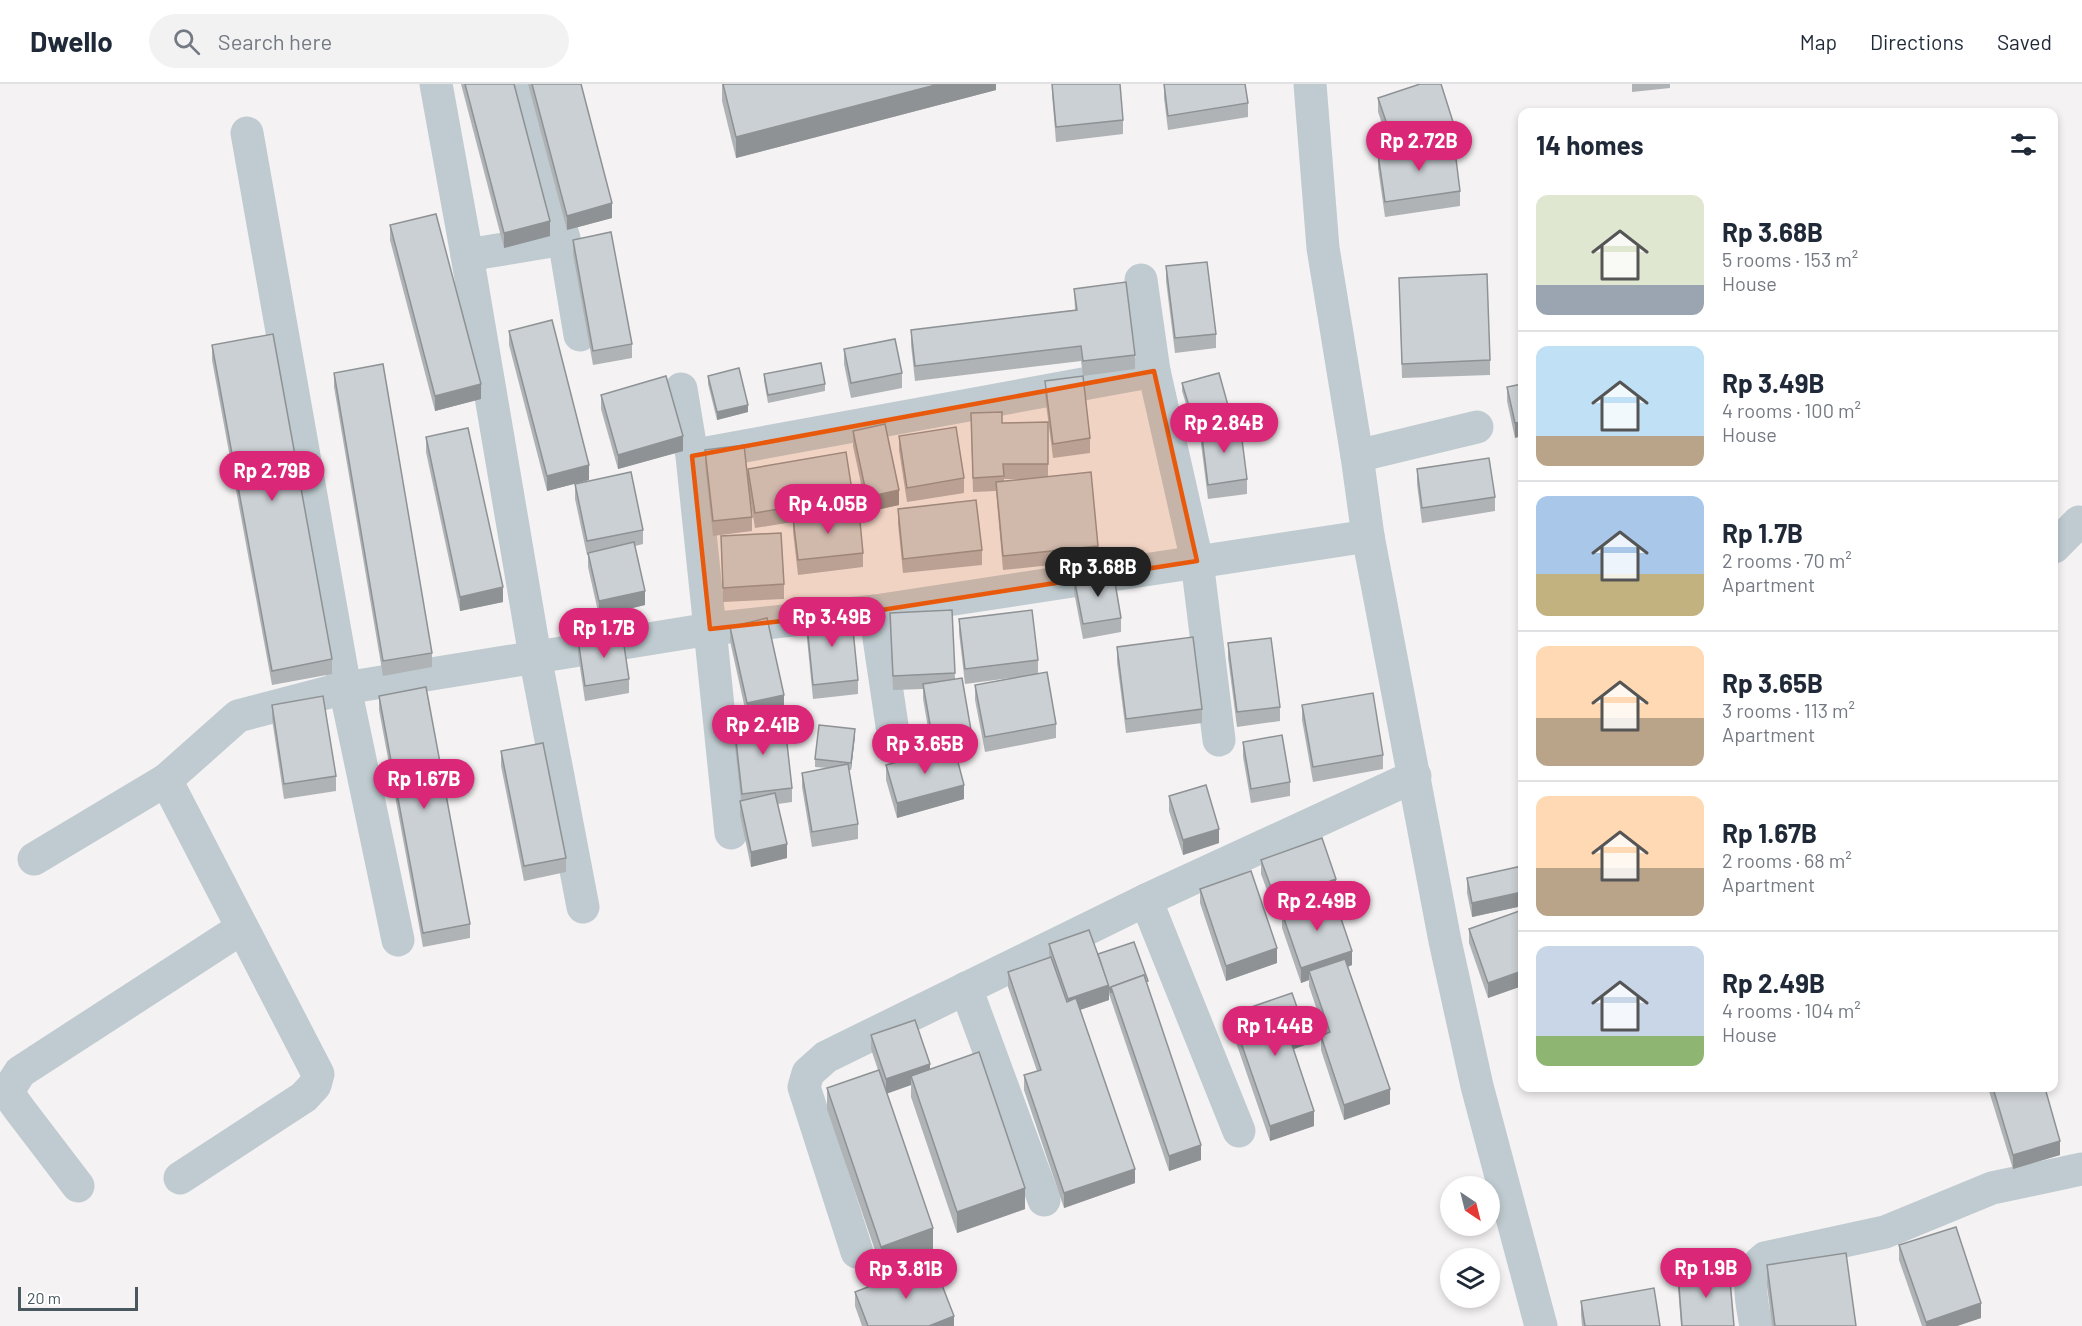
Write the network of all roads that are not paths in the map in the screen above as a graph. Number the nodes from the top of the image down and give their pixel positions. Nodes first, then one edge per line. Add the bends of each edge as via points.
1 (436, 84) edge
2 (524, 84) edge
3 (1310, 84) edge
4 (247, 133) dead end
5 (564, 238) junction
6 (467, 255) junction
7 (1141, 280) dead end
8 (580, 334) dead end
9 (1154, 371) junction
10 (681, 389) dead end
11 (1477, 428) dead end
12 (692, 456) junction
13 (1357, 456) junction
14 (2079, 522) dead end
15 (1368, 536) junction
16 (2058, 543) edge
17 (1197, 561) junction
18 (875, 611) junction
19 (710, 629) junction
20 (535, 656) junction
21 (345, 688) junction
22 (894, 739) dead end
23 (1219, 740) dead end
24 (1415, 776) junction
25 (166, 780) junction
26 (731, 833) dead end
27 (34, 859) dead end
28 (1146, 900) junction
29 (583, 907) dead end
30 (242, 928) junction
31 (1478, 930) edge
32 (398, 940) dead end
33 (1445, 940) junction
34 (966, 987) junction
35 (1239, 1131) dead end
36 (2082, 1169) edge
37 (180, 1178) dead end
38 (78, 1186) dead end
39 (1044, 1200) dead end
40 (857, 1252) dead end
41 (1541, 1326) edge
42 (1756, 1326) edge

1 - 6 street
2 - 5 street
3 - 13 street via 1323,248
4 - 21 street
5 - 6 street
5 - 8 street
6 - 20 street
7 - 9 street
9 - 12 street
9 - 17 street
10 - 12 street
11 - 13 street
12 - 19 street
13 - 15 street
14 - 16 street
15 - 17 street
15 - 24 street
17 - 18 street
17 - 23 street
18 - 19 street
18 - 22 street
19 - 20 street
19 - 26 street
20 - 21 street
20 - 29 street
21 - 25 street via 238,716
21 - 32 street
24 - 28 street
24 - 33 street
25 - 27 street
25 - 30 street
28 - 34 street
28 - 35 street
30 - 37 street via 318,1074 315,1085 303,1096
30 - 38 street via 20,1072 10,1088 12,1099
31 - 33 street
33 - 41 street via 1477,1086
34 - 39 street
34 - 40 street via 826,1057 808,1073 804,1087
36 - 42 street via 1992,1188 1885,1232 1765,1258 1752,1275

